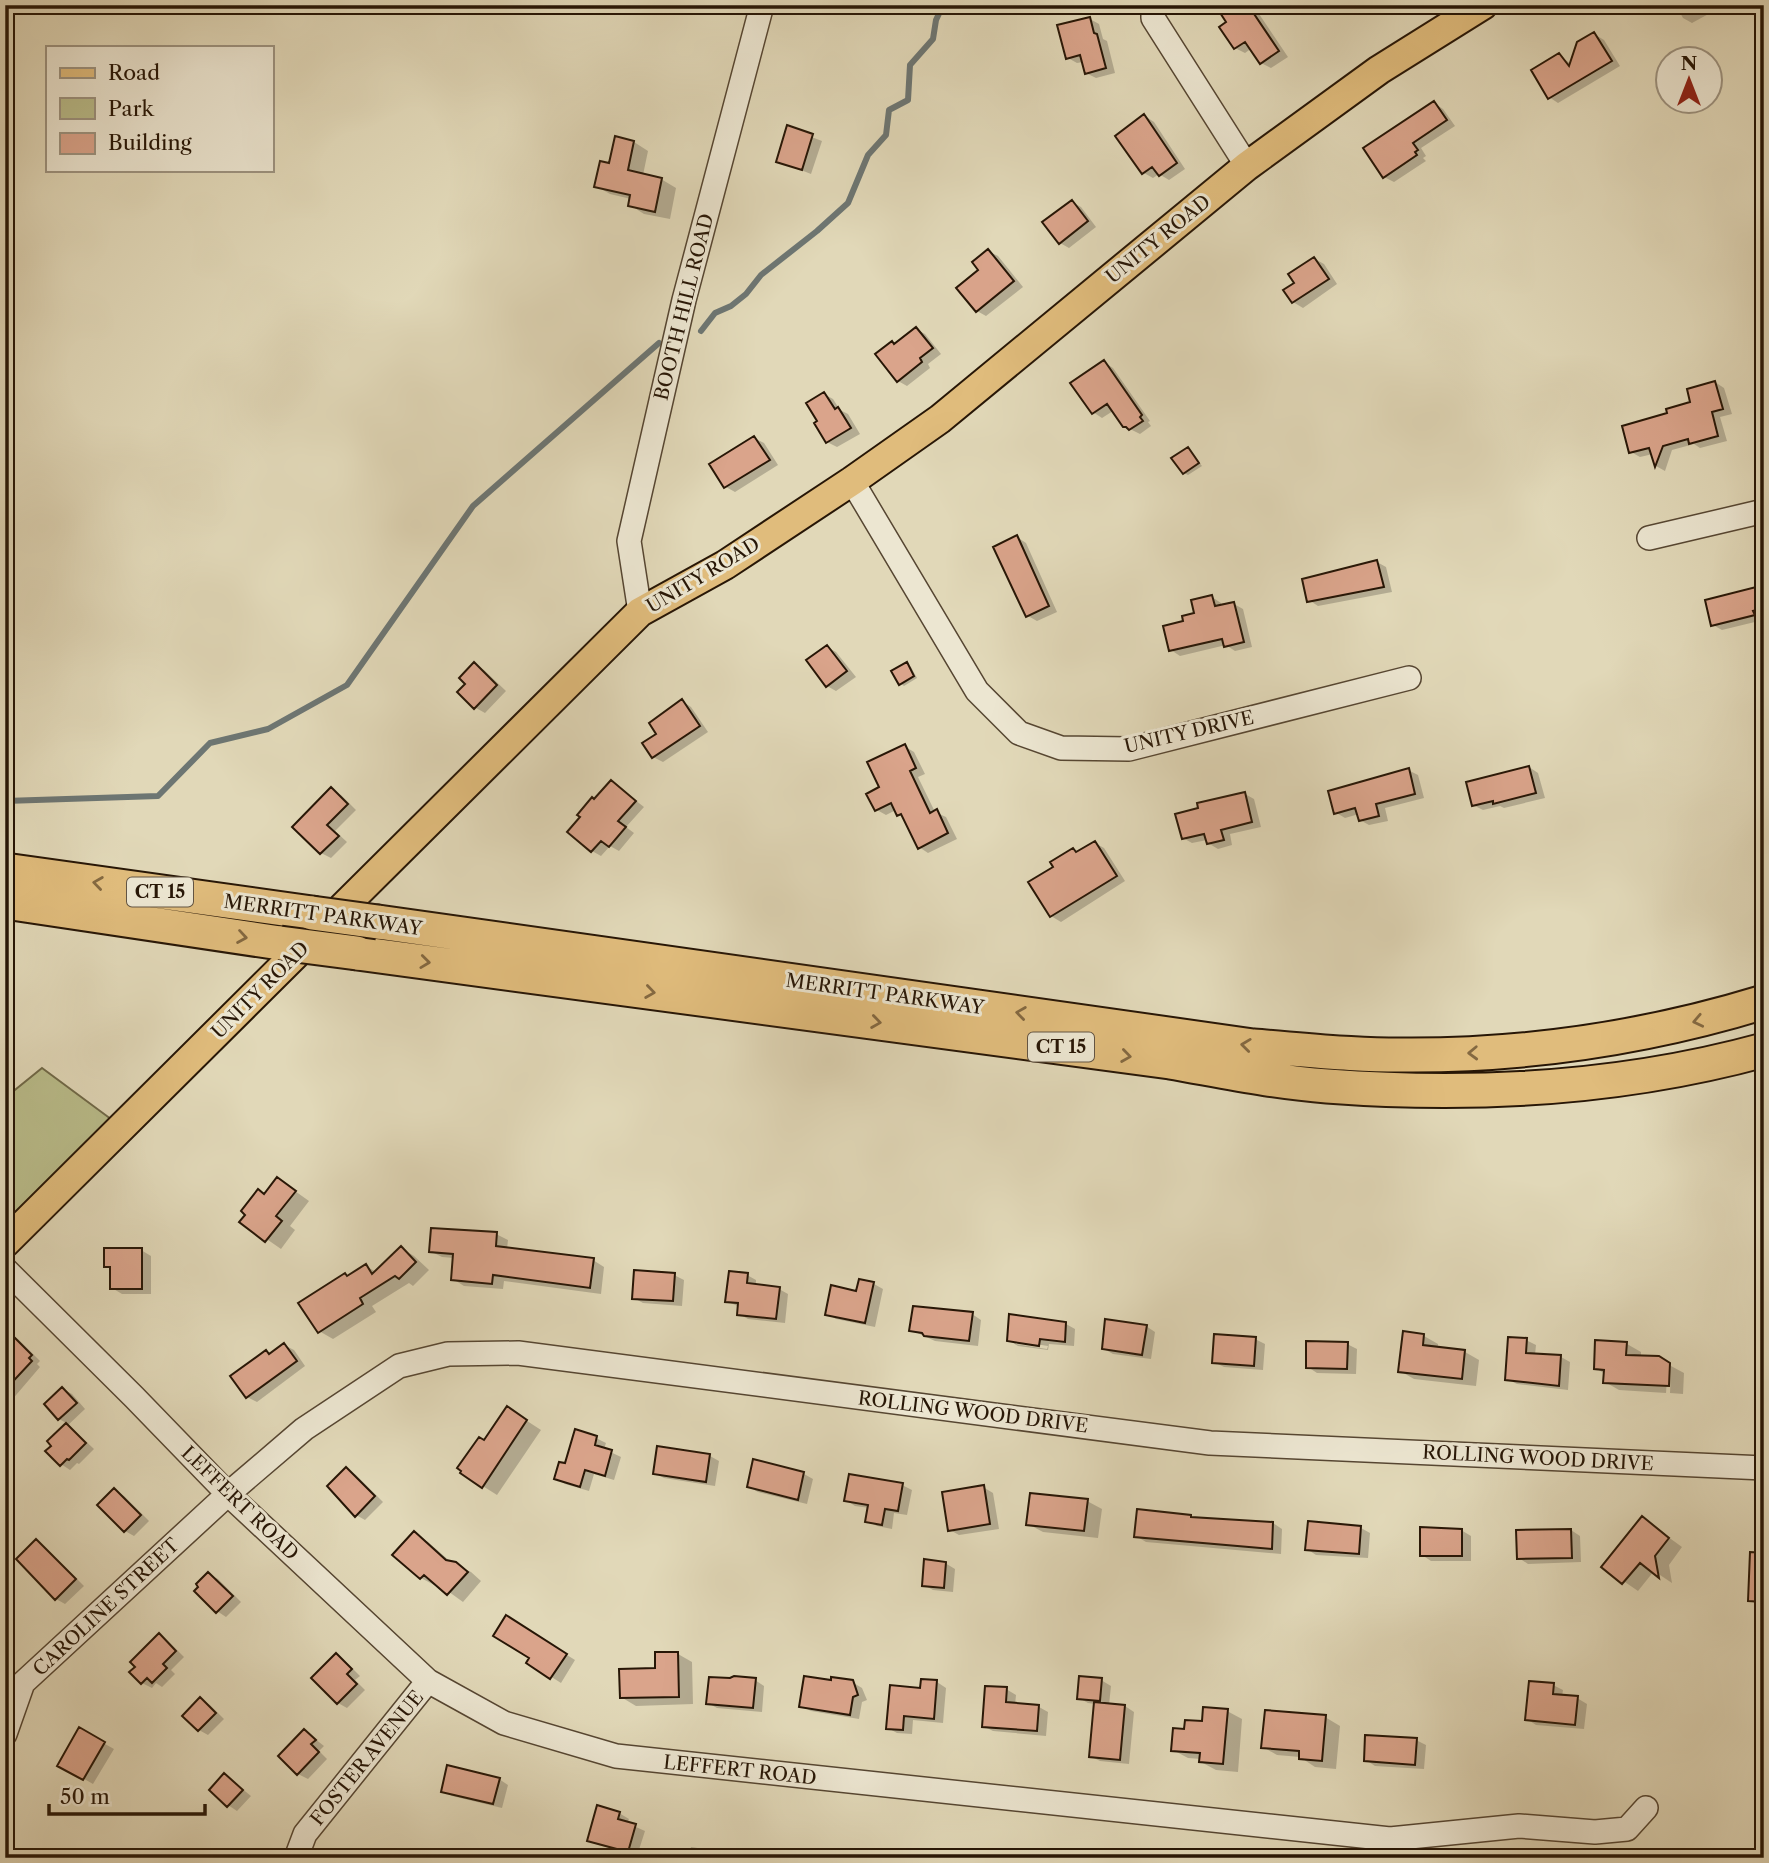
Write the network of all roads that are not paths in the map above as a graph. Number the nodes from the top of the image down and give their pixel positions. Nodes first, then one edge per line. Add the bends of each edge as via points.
1 (762, 5) edge
2 (1153, 5) edge
3 (1483, 5) edge
4 (1247, 166) junction
5 (852, 481) junction
6 (1764, 511) edge
7 (1649, 538) dead end
8 (640, 612) junction
9 (1409, 678) dead end
10 (5, 870) edge
11 (5, 902) edge
12 (5, 920) edge
13 (185, 929) junction
14 (1764, 1002) edge
15 (1764, 1050) edge
16 (5, 1243) edge
17 (5, 1269) edge
18 (1764, 1468) edge
19 (228, 1494) junction
20 (428, 1681) junction
21 (5, 1734) edge
22 (1646, 1808) dead end
23 (296, 1858) edge

1 - 8 street, BOOTH HILL ROAD via 684,300 629,541
2 - 4 street via 1153,18
3 - 4 main road, UNITY ROAD via 1379,70
4 - 5 main road, UNITY ROAD via 940,419
5 - 8 main road, UNITY ROAD via 725,565
5 - 9 street, UNITY DRIVE via 977,691 1019,733 1061,748 1129,749
6 - 7 street
8 - 16 main road, UNITY ROAD
14 -> 10 highway, MERRITT PARKWAY / CT 15, bridge via 1709,1019 1578,1044 1495,1052 1411,1055 1253,1046
11 - 13 highway, MERRITT PARKWAY / CT 15
12 - 13 highway
13 -> 15 highway, MERRITT PARKWAY / CT 15, bridge via 1324,1086 1408,1091 1549,1086 1647,1075
17 - 19 street, LEFFERT ROAD
18 - 19 street, ROLLING WOOD DRIVE via 1210,1443 506,1353 448,1354 399,1366 304,1429
19 - 20 street, LEFFERT ROAD
19 - 21 street, CAROLINE STREET via 23,1683
20 - 22 street, LEFFERT ROAD via 504,1723 616,1756 1376,1838 1519,1826 1595,1832 1627,1829
20 - 23 street, FOSTER AVENUE via 305,1834

